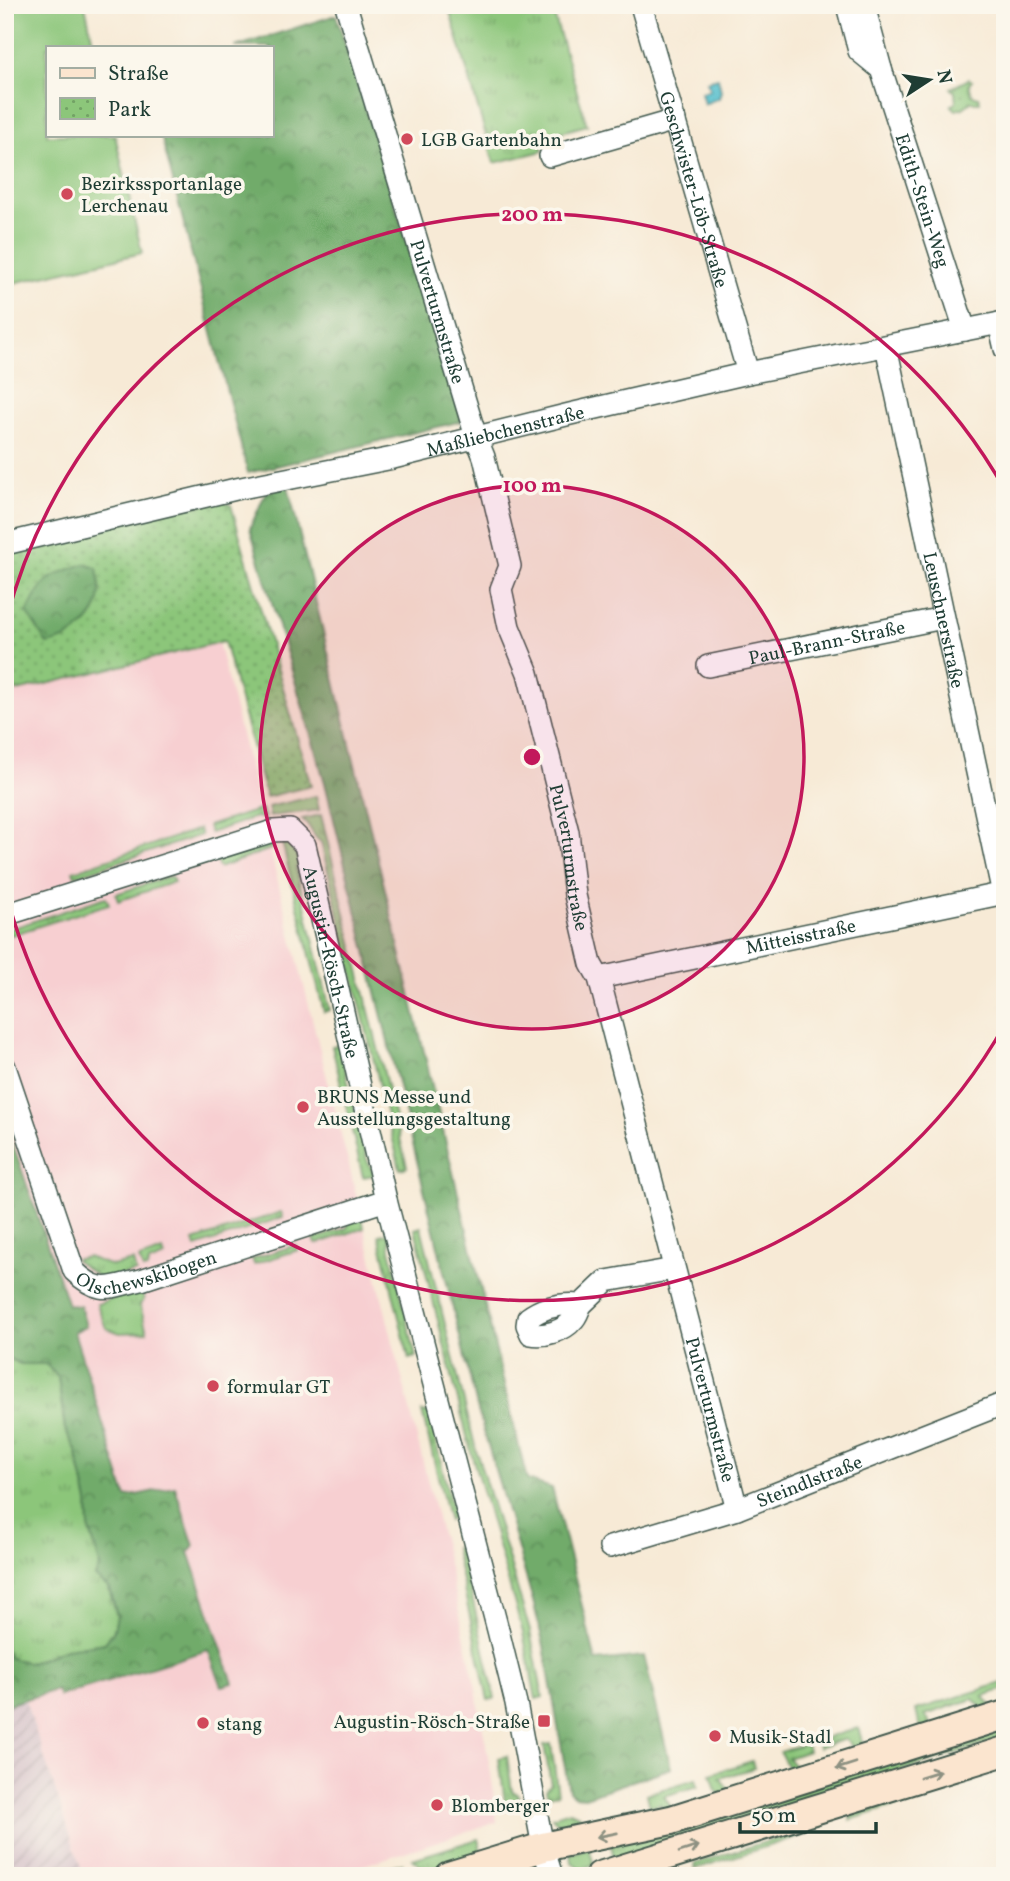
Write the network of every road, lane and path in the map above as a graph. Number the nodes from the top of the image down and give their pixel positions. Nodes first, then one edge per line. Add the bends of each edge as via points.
1 (346, 5) edge
2 (641, 5) edge
3 (847, 6) edge
4 (675, 120) junction
5 (550, 156) dead end
6 (1002, 323) edge
7 (965, 330) junction
8 (887, 346) junction
9 (1005, 349) edge
10 (748, 373) junction
11 (476, 437) junction
12 (5, 544) edge
13 (943, 618) junction
14 (708, 667) dead end
15 (1004, 893) edge
16 (5, 915) edge
17 (599, 978) junction
18 (5, 1066) edge
19 (386, 1200) junction
20 (674, 1269) junction
21 (581, 1305) dead end
22 (1005, 1403) edge
23 (737, 1509) junction
24 (610, 1547) dead end
25 (1005, 1715) edge
26 (1005, 1751) edge
27 (543, 1847) junction
28 (449, 1876) edge
29 (552, 1876) edge
30 (600, 1876) edge

1 - 11 street, Pulverturmstraße
2 - 4 street, Geschwister-Löb-Straße
3 - 7 street, Edith-Stein-Weg via 859,51 881,69
4 - 5 street
4 - 10 street, Geschwister-Löb-Straße
6 - 7 street, Maßliebchenstraße
6 - 9 street
7 - 8 street, Maßliebchenstraße
8 - 10 street, Maßliebchenstraße
8 - 13 street, Leuschnerstraße
10 - 11 street, Maßliebchenstraße
11 - 12 street, Maßliebchenstraße
11 - 17 street, Pulverturmstraße via 510,566 501,589 509,627 535,699 568,832 585,941
13 - 14 street, Paul-Brann-Straße
13 - 15 street, Leuschnerstraße
15 - 17 street, Mitteisstraße
16 - 19 street, Augustin-Rösch-Straße via 188,856 290,830 305,845
17 - 20 street, Pulverturmstraße
18 - 19 street, Olschewskibogen via 74,1271 88,1285 101,1289 141,1280
19 - 27 street, Augustin-Rösch-Straße via 516,1703
20 - 21 street via 606,1281
20 - 23 street, Pulverturmstraße
22 - 23 street, Steindlstraße
23 - 24 street, Steindlstraße
25 -> 27 main road via 671,1820
30 -> 26 main road
27 - 28 main road
27 - 29 street, Augustin-Rösch-Straße

